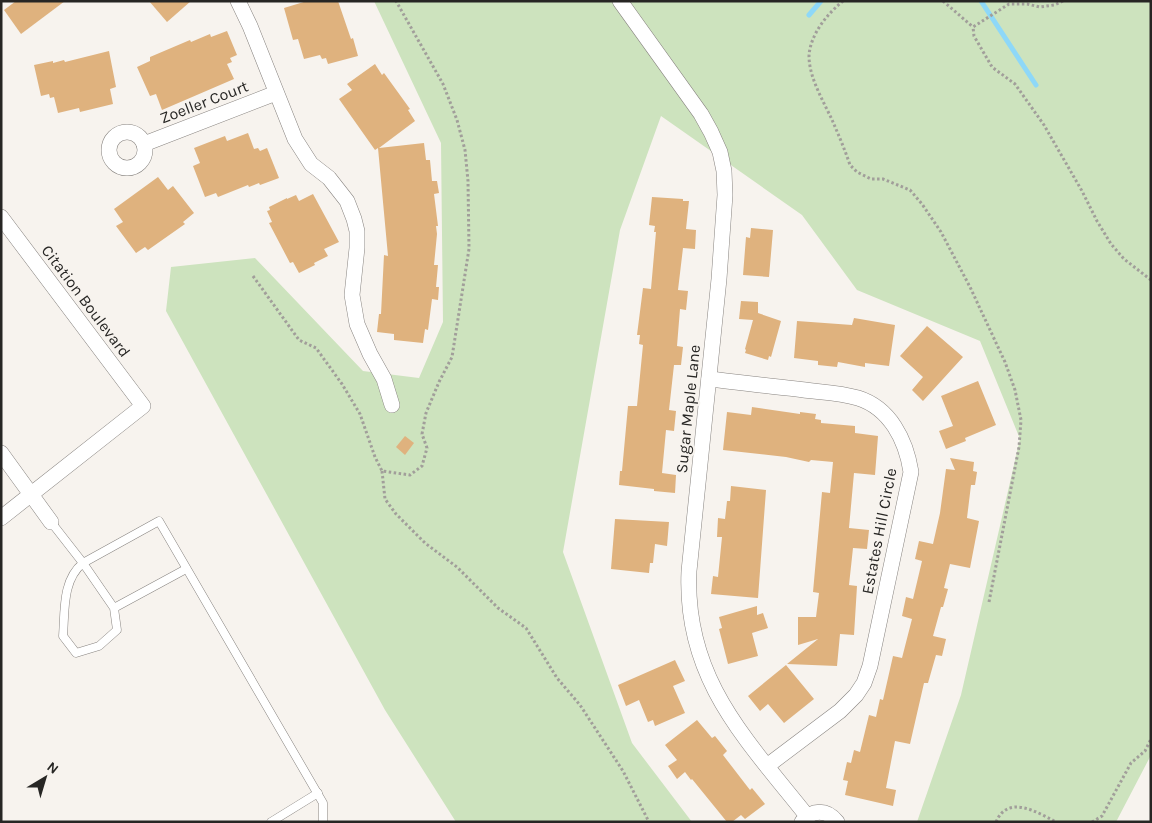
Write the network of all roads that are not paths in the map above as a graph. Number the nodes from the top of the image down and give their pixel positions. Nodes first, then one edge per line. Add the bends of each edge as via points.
1 (238, 1) edge
2 (620, 1) edge
3 (276, 93) junction
4 (144, 144) dead end
5 (1, 217) edge
6 (709, 379) junction
7 (392, 405) dead end
8 (1, 452) edge
9 (32, 494) junction
10 (1, 518) edge
11 (51, 522) joint
12 (83, 563) junction
13 (186, 569) junction
14 (114, 608) junction
15 (767, 766) junction
16 (318, 793) junction
17 (804, 819) edge
18 (271, 822) edge
19 (323, 822) edge
20 (837, 822) edge

1 - 3 street
2 - 6 street, Sugar Maple Lane via 701,114 717,146 724,172 725,195
3 - 4 street, Zoeller Court
3 - 7 street via 295,139 311,164 329,178 347,201 354,219 357,248 352,295 357,324 384,379
5 - 9 street, Citation Boulevard via 143,406
6 - 15 street, Sugar Maple Lane via 689,571 692,630 712,688
6 - 15 street, Estates Hill Circle via 858,398 888,418 909,456 911,472 864,683 840,711
8 - 9 street
9 - 10 street
9 - 11 street
11 - 12 lane
12 - 13 lane via 159,521
12 - 14 lane
12 - 14 lane via 76,569 67,589 64,636 76,653 99,646 117,630
13 - 14 lane
13 - 16 lane
15 - 17 street, Sugar Maple Lane
16 - 18 lane
16 - 19 lane via 323,803
17 - 20 street, Sugar Maple Lane via 825,812

